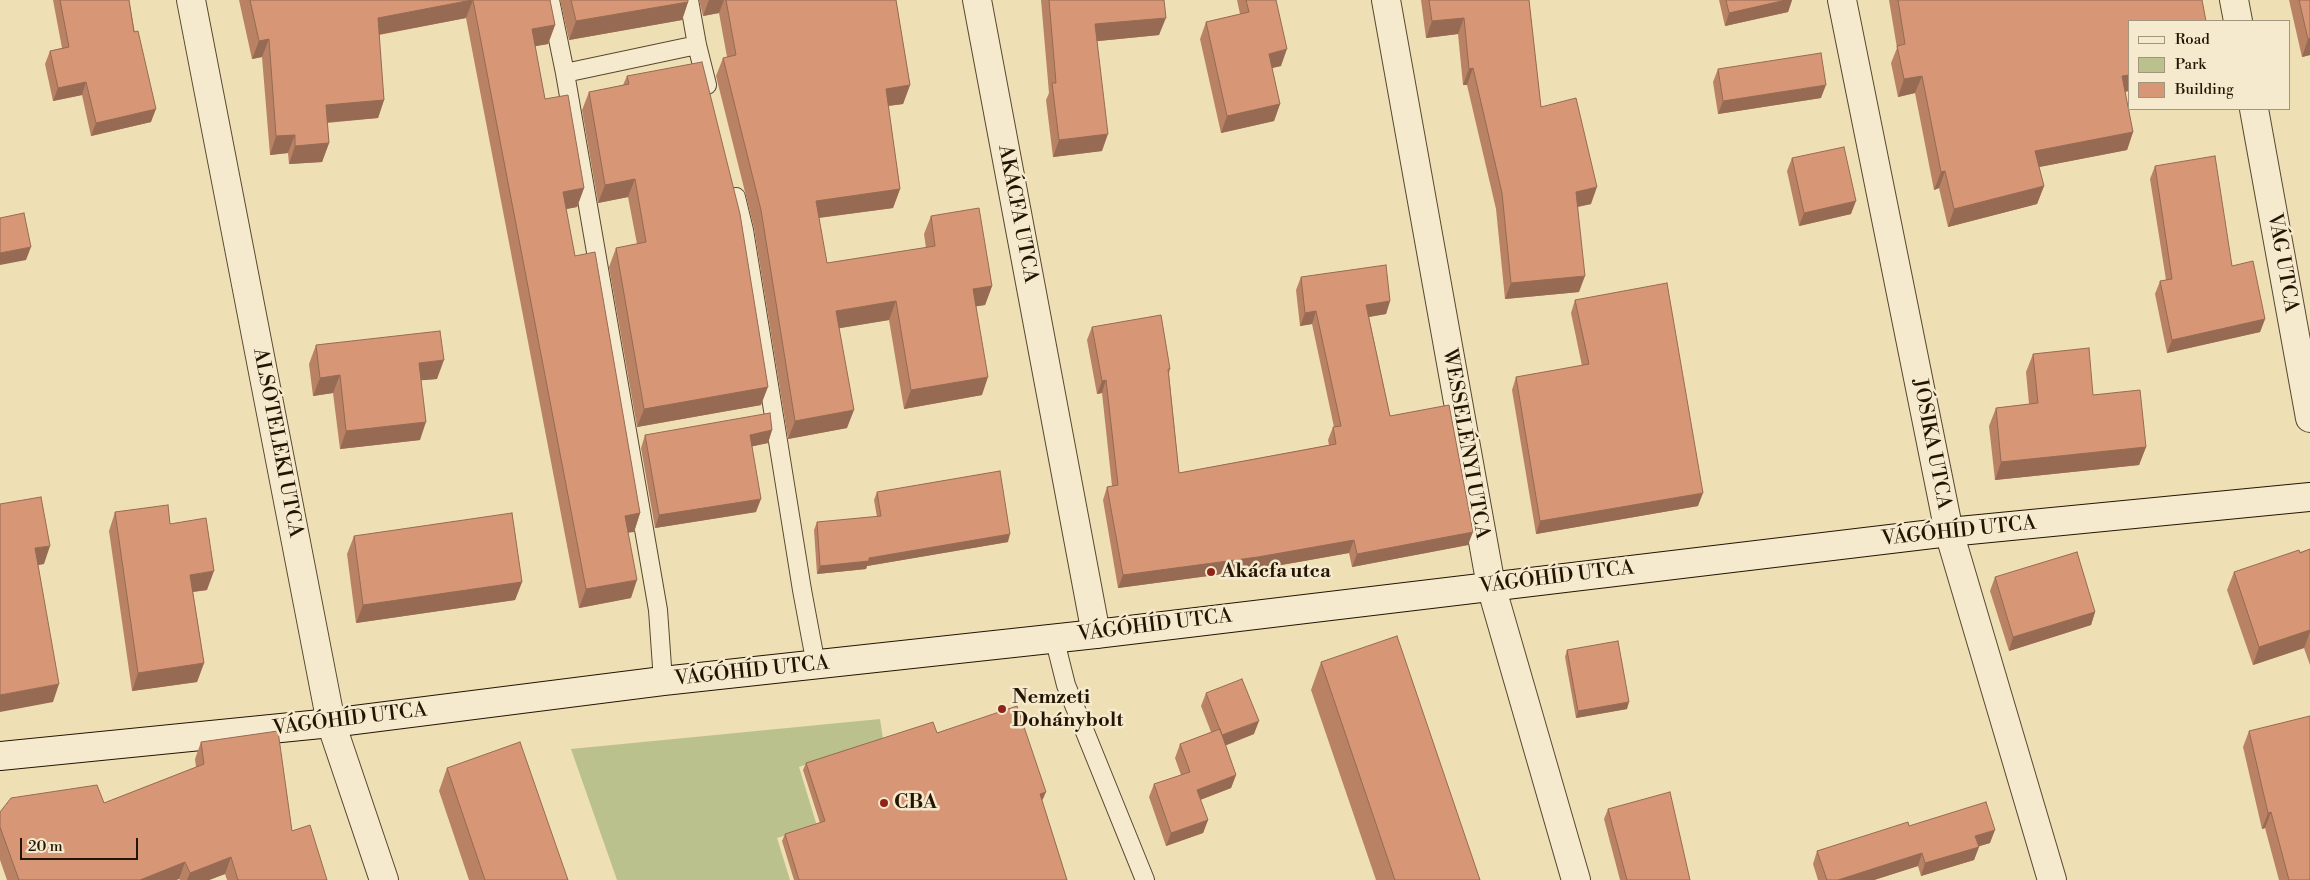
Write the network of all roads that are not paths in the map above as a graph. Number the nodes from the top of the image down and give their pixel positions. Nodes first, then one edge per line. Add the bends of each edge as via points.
1 (191, 0) edge
2 (550, 0) edge
3 (689, 0) edge
4 (977, 0) edge
5 (1386, 0) edge
6 (1842, 0) edge
7 (2234, 0) edge
8 (2238, 20) edge
9 (696, 45) junction
10 (566, 73) junction
11 (711, 101) edge
12 (2254, 110) edge
13 (732, 184) edge
14 (773, 414) junction
15 (754, 417) edge
16 (2310, 418) edge
17 (648, 436) edge
18 (629, 439) junction
19 (2310, 497) edge
20 (1949, 532) junction
21 (1491, 586) junction
22 (1096, 634) junction
23 (1054, 637) junction
24 (816, 665) junction
25 (663, 681) junction
26 (331, 723) junction
27 (0, 756) edge
28 (384, 880) edge
29 (1145, 880) edge
30 (1576, 880) edge
31 (2052, 880) edge

1 - 26 street, ALSÓTELEKI UTCA
2 - 10 lane
3 - 9 lane
4 - 22 street, AKÁCFA UTCA
5 - 21 street, WESSELÉNYI UTCA
6 - 20 street, JÓSIKA UTCA
7 - 8 street
9 - 10 lane
9 - 11 lane
10 - 18 lane
12 - 16 street, VÁG UTCA
13 - 14 lane via 744,230
14 - 15 lane
14 - 24 lane
17 - 18 lane
18 - 25 lane via 658,610
19 - 20 street, VÁGÓHÍD UTCA
20 - 21 street, VÁGÓHÍD UTCA
20 - 31 street, JÓSIKA UTCA
21 - 22 street, VÁGÓHÍD UTCA
21 - 30 street, WESSELÉNYI UTCA
22 - 23 street, VÁGÓHÍD UTCA
23 - 24 street, VÁGÓHÍD UTCA
23 - 29 lane via 1066,684
24 - 25 street, VÁGÓHÍD UTCA
25 - 26 street, VÁGÓHÍD UTCA
26 - 27 street, VÁGÓHÍD UTCA
26 - 28 street, ALSÓTELEKI UTCA

